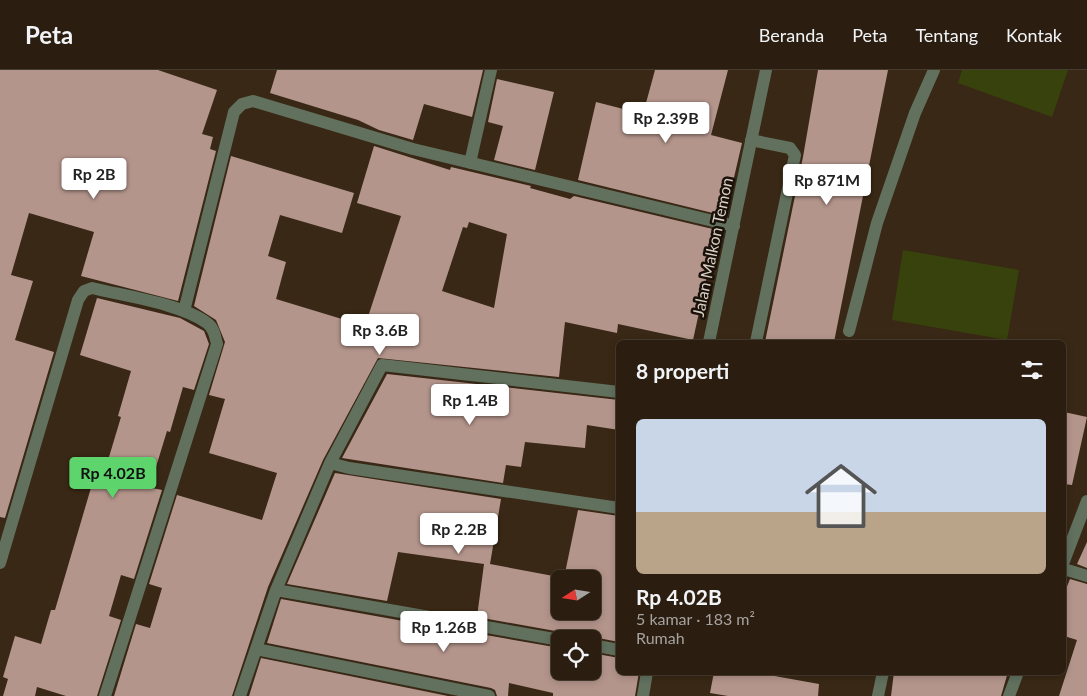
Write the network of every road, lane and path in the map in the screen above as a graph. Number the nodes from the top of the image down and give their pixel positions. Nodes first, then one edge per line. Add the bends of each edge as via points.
1 (491, 70) edge
2 (766, 70) edge
3 (934, 70) edge
4 (751, 140) junction
5 (470, 163) junction
6 (734, 226) junction
7 (184, 311) junction
8 (850, 331) dead end
9 (709, 340) edge
10 (756, 340) edge
11 (616, 392) edge
12 (330, 463) junction
13 (1087, 500) edge
14 (616, 508) edge
15 (1066, 556) edge
16 (0, 563) edge
17 (1066, 571) edge
18 (1087, 576) edge
19 (276, 590) junction
20 (551, 638) edge
21 (601, 647) edge
22 (256, 649) junction
23 (616, 649) edge
24 (646, 675) edge
25 (882, 675) edge
26 (1017, 675) edge
27 (105, 696) edge
28 (240, 696) edge
29 (489, 696) edge
30 (643, 696) edge
31 (878, 696) edge
32 (1009, 696) edge

1 - 5 street
2 - 4 street, Jalan Malkon Temon
3 - 8 street via 915,113 877,223
4 - 6 street, Jalan Malkon Temon
4 - 10 street via 790,148 794,155
5 - 6 street
5 - 7 street via 253,101 242,104 234,112
6 - 9 street, Jalan Malkon Temon
7 - 16 street via 92,288 84,290 78,300
7 - 27 street via 208,324 214,331 217,344
11 - 12 street via 382,365
12 - 14 street
12 - 19 street
13 - 15 street
17 - 18 street
19 - 20 street
19 - 22 street
21 - 23 street
22 - 28 street
22 - 29 street
24 - 30 street
25 - 31 street
26 - 32 street

